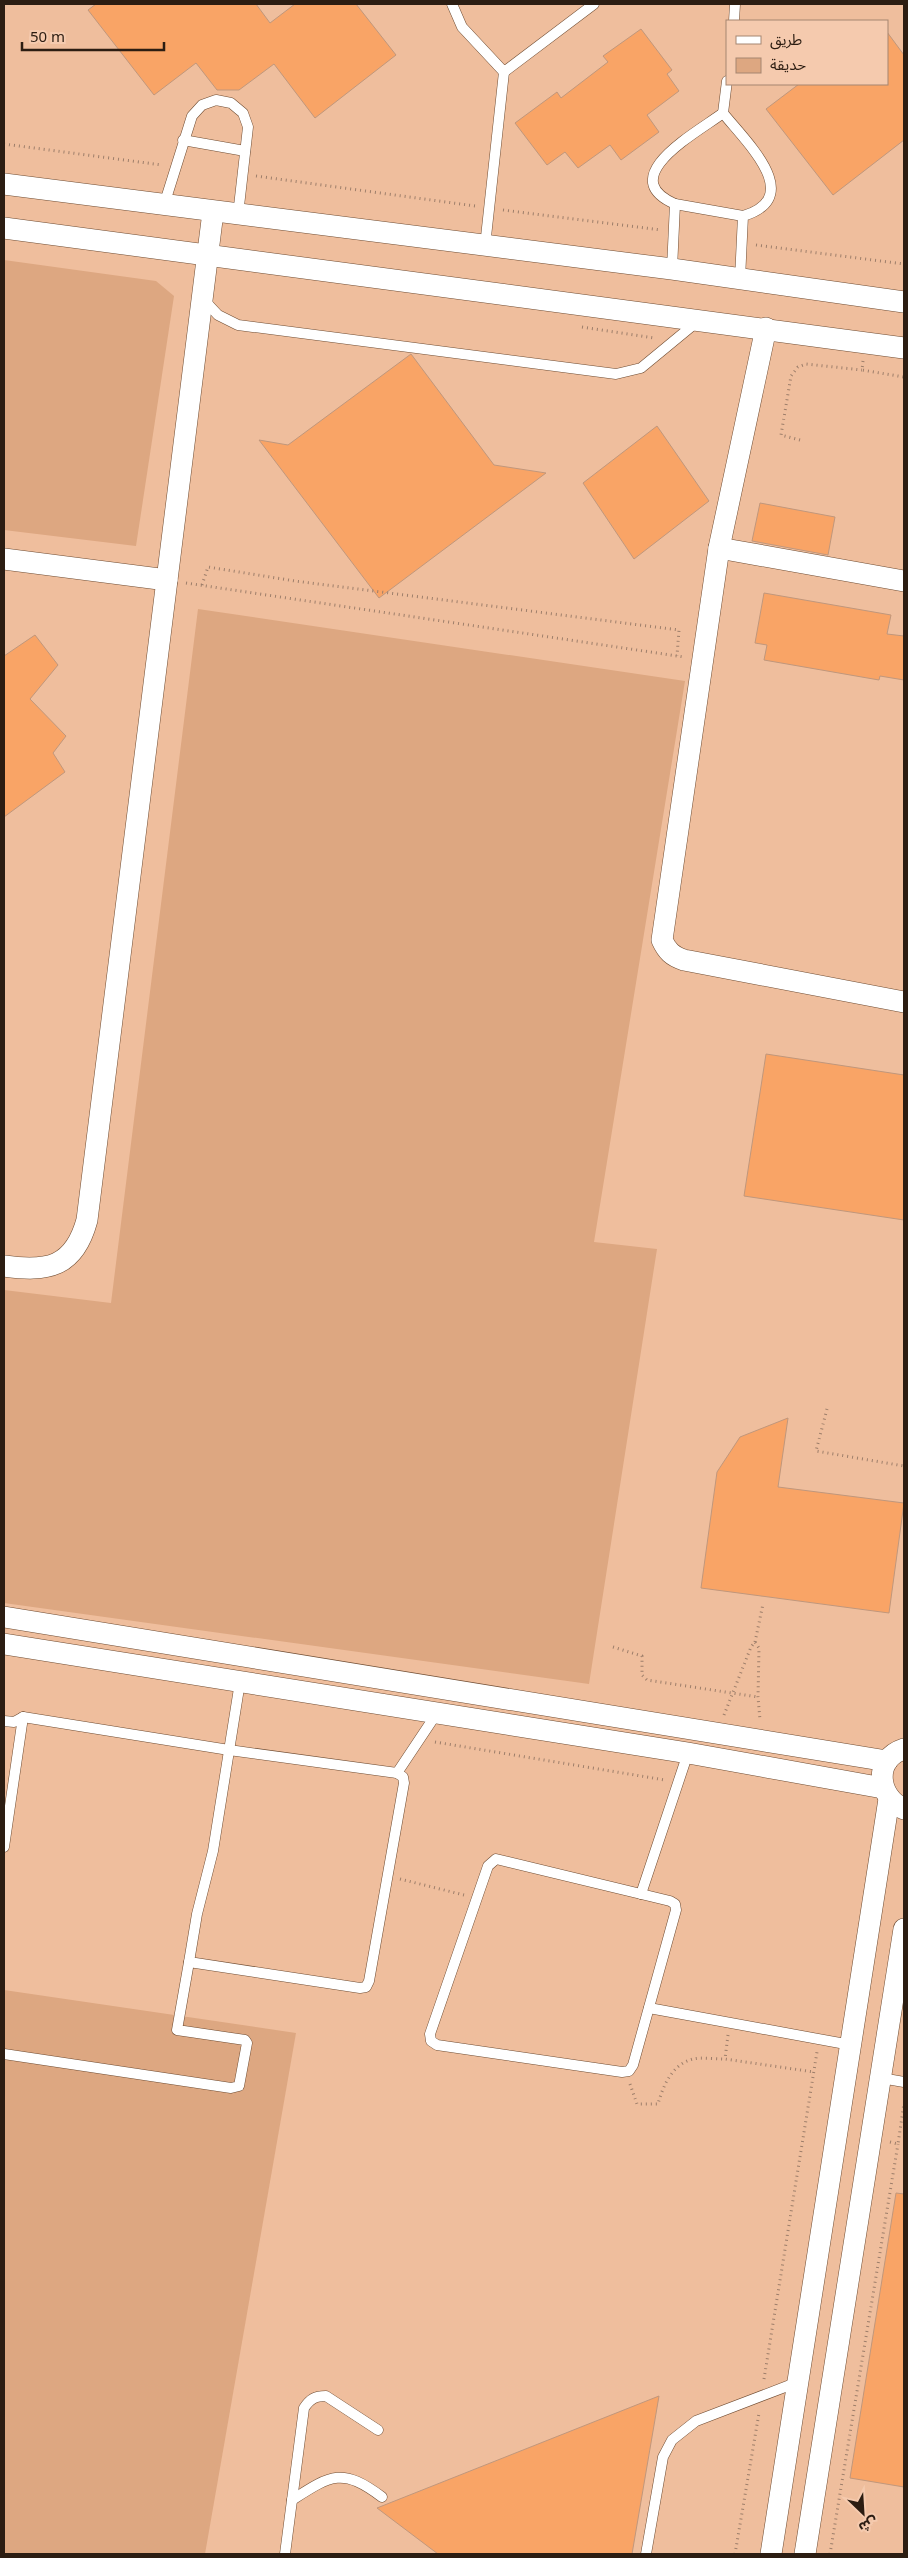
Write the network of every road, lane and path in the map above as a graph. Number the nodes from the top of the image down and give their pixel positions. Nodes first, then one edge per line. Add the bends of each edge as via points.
1 (452, 4) edge
2 (594, 4) edge
3 (736, 4) edge
4 (734, 20) edge
5 (504, 72) junction
6 (726, 85) edge
7 (723, 113) junction
8 (183, 140) junction
9 (4, 144) edge
10 (245, 150) junction
11 (175, 167) junction
12 (243, 174) junction
13 (4, 184) edge
14 (675, 204) junction
15 (164, 205) junction
16 (489, 208) junction
17 (213, 212) junction
18 (238, 215) junction
19 (742, 216) junction
20 (4, 228) edge
21 (674, 232) junction
22 (741, 243) junction
23 (484, 246) junction
24 (208, 255) junction
25 (904, 264) edge
26 (672, 269) junction
27 (740, 279) junction
28 (202, 298) junction
29 (904, 302) edge
30 (700, 320) junction
31 (766, 328) junction
32 (864, 342) junction
33 (904, 348) edge
34 (862, 370) junction
35 (904, 377) edge
36 (800, 440) dead end
37 (719, 548) junction
38 (4, 559) edge
39 (167, 580) junction
40 (904, 581) edge
41 (202, 586) junction
42 (677, 656) junction
43 (702, 660) junction
44 (904, 1002) edge
45 (4, 1266) edge
46 (826, 1409) dead end
47 (904, 1466) edge
48 (763, 1604) dead end
49 (4, 1617) edge
50 (755, 1642) junction
51 (4, 1644) edge
52 (613, 1647) dead end
53 (240, 1682) junction
54 (732, 1695) junction
55 (758, 1697) junction
56 (437, 1713) junction
57 (23, 1717) junction
58 (4, 1721) edge
59 (717, 1734) junction
60 (419, 1740) junction
61 (763, 1741) junction
62 (904, 1749) edge
63 (229, 1750) junction
64 (688, 1753) junction
65 (887, 1762) junction
66 (397, 1773) junction
67 (678, 1782) junction
68 (892, 1798) edge
69 (4, 1847) edge
70 (388, 1876) junction
71 (641, 1894) junction
72 (477, 1898) junction
73 (904, 1938) edge
74 (189, 1962) junction
75 (649, 2008) junction
76 (730, 2023) junction
77 (820, 2039) junction
78 (852, 2045) junction
79 (4, 2054) edge
80 (725, 2059) junction
81 (626, 2072) junction
82 (814, 2072) junction
83 (880, 2078) junction
84 (904, 2082) edge
85 (904, 2103) edge
86 (871, 2139) junction
87 (898, 2144) junction
88 (798, 2382) junction
89 (762, 2396) junction
90 (378, 2430) dead end
91 (382, 2497) dead end
92 (292, 2500) junction
93 (285, 2554) edge
94 (646, 2554) edge
95 (735, 2554) edge
96 (771, 2554) edge
97 (805, 2554) edge
98 (830, 2554) edge

1 - 5 lane via 462,27
2 - 5 lane
3 - 4 lane
5 - 16 lane
6 - 7 lane
7 - 14 lane via 659,161 653,173 654,187 662,198
7 - 19 lane via 772,180 770,197 765,204 759,211
8 - 10 lane
8 - 10 lane via 192,116 202,105 216,100 231,103 243,113 248,127
8 - 11 lane
9 - 11 path
10 - 12 lane
11 - 15 lane
12 - 16 path
12 - 18 lane
13 - 15 street
14 - 19 lane
14 - 21 lane
15 - 17 street
16 - 21 path
16 - 23 lane
17 - 18 street
17 - 24 street
18 - 23 street
19 - 22 lane
20 - 24 street
21 - 26 lane
22 - 25 path
22 - 27 lane
23 - 26 street
24 - 28 street
24 - 30 street
26 - 27 street
27 - 29 street
28 - 30 lane via 218,315 238,325 616,374 641,368
28 - 39 street
30 - 31 street
31 - 32 street
31 - 37 street
32 - 33 street
32 - 34 path
34 - 35 path
34 - 36 path via 806,364 798,367 791,376 781,435
37 - 40 street
37 - 43 street
38 - 39 street
39 - 41 path
39 - 45 street via 87,1220 83,1235 63,1259 34,1270
41 - 42 path
41 - 42 path via 208,567 679,630
42 - 43 path
43 - 44 street via 662,930 666,950 684,960
46 - 47 path via 816,1450
48 - 50 path
49 - 59 street
50 - 54 path
50 - 55 path via 759,1648
51 - 53 street
52 - 54 path via 642,1656 642,1675 647,1680
53 - 56 street
53 - 63 lane
54 - 55 path
54 - 59 path
55 - 61 path
56 - 60 lane
56 - 64 street
57 - 58 lane via 14,1722
57 - 63 lane
57 - 69 lane
59 - 61 street
60 - 66 lane
60 - 67 path
61 - 65 street
62 - 65 street via 892,1755
63 - 66 lane
63 - 74 lane
64 - 67 lane
64 - 68 street
65 - 68 street via 883,1770
66 - 70 lane via 403,1777 404,1787
67 - 71 lane
68 - 78 street
70 - 72 path
70 - 74 lane via 369,1981 363,1988
71 - 72 lane via 496,1859 488,1866
71 - 75 lane via 670,1901 676,1908
72 - 81 lane via 430,2034 431,2041 437,2045
73 - 83 street
74 - 79 lane via 177,2030 245,2040 240,2082 236,2088
75 - 76 lane
75 - 81 lane via 634,2065
76 - 77 lane
76 - 80 path
77 - 78 lane
77 - 82 path
78 - 88 street
80 - 81 path via 693,2059 676,2068 662,2088 658,2104 637,2104
80 - 82 path
82 - 89 path
83 - 84 lane
83 - 86 street
85 - 87 path
86 - 87 path
86 - 97 street
87 - 98 path
88 - 89 lane
88 - 96 street
89 - 94 lane via 696,2421 672,2440 663,2457
89 - 95 path
90 - 92 lane via 326,2396 309,2400 304,2408
91 - 92 lane via 364,2483 340,2477 327,2479
92 - 93 lane

